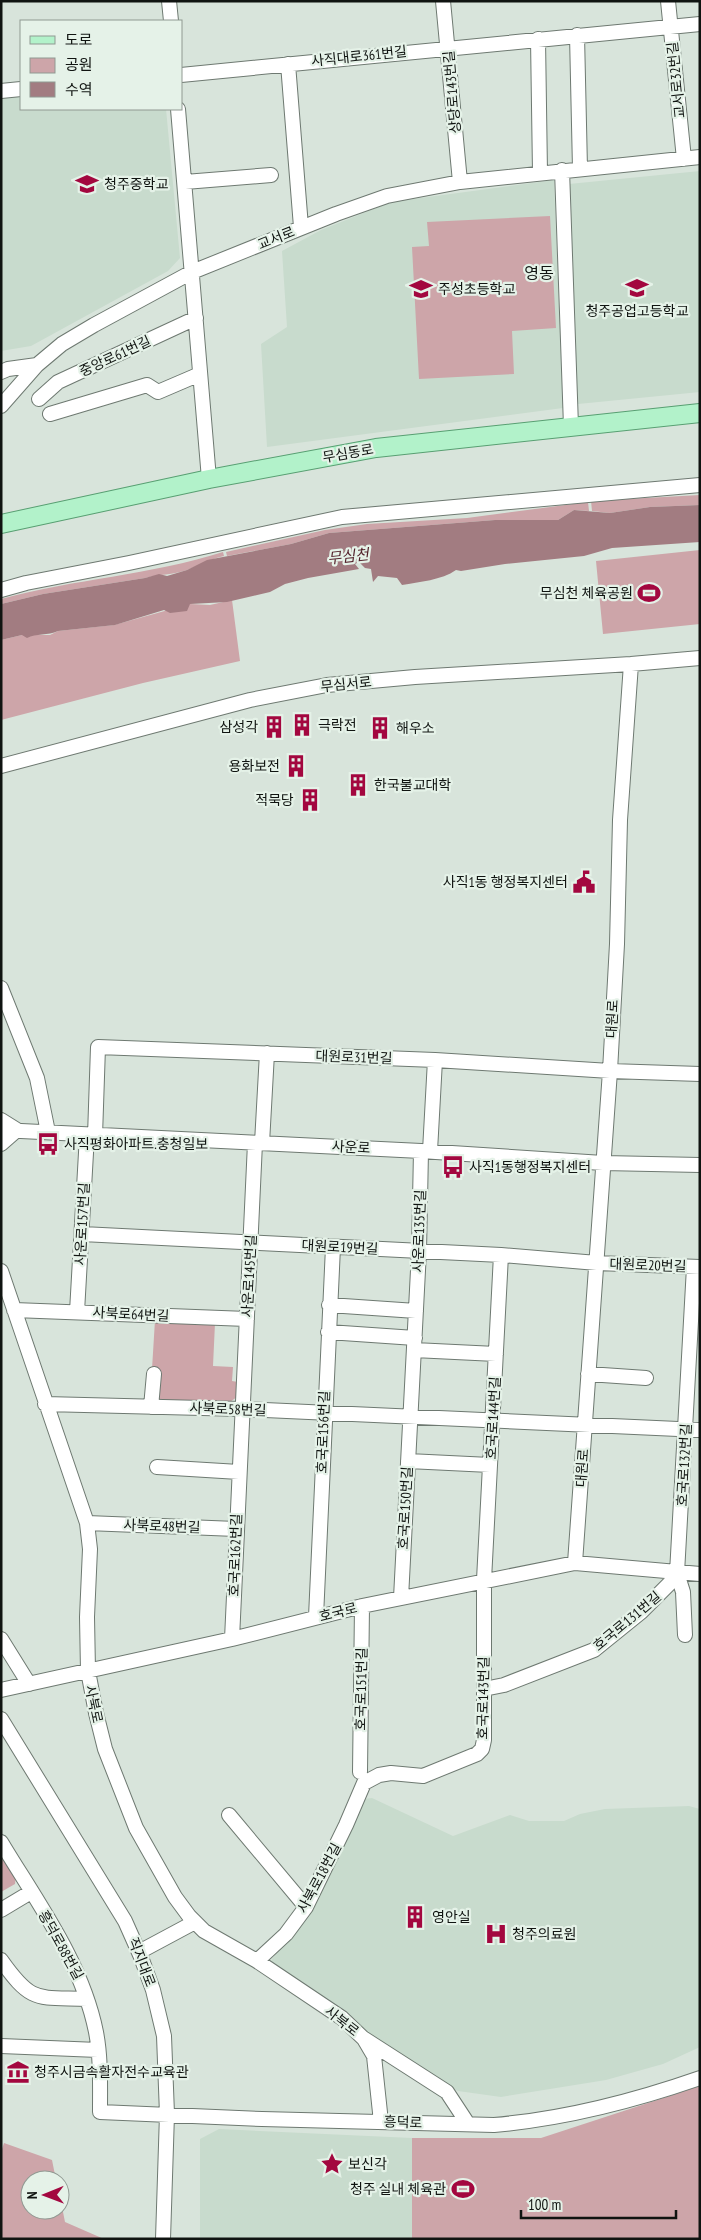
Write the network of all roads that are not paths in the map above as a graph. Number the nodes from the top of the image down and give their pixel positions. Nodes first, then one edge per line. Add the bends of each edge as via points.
1 (169, 1) edge
2 (443, 1) edge
3 (668, 1) edge
4 (171, 20) edge
5 (700, 24) edge
6 (671, 27) junction
7 (577, 36) junction
8 (538, 39) junction
9 (448, 47) junction
10 (288, 64) junction
11 (182, 75) edge
12 (20, 89) edge
13 (1, 91) edge
14 (178, 110) edge
15 (700, 157) edge
16 (684, 159) junction
17 (580, 169) junction
18 (562, 170) junction
19 (540, 173) junction
20 (271, 175) dead end
21 (184, 182) junction
22 (460, 182) junction
23 (301, 227) junction
24 (192, 272) junction
25 (196, 318) junction
26 (37, 365) junction
27 (1, 372) edge
28 (200, 374) junction
29 (38, 399) dead end
30 (1, 406) edge
31 (700, 413) edge
32 (50, 414) dead end
33 (571, 426) junction
34 (209, 479) junction
35 (700, 485) edge
36 (1, 524) edge
37 (1, 590) edge
38 (700, 658) edge
39 (631, 664) junction
40 (1, 766) edge
41 (1, 988) edge
42 (98, 1047) joint
43 (267, 1053) junction
44 (435, 1060) junction
45 (610, 1071) junction
46 (700, 1074) edge
47 (1, 1120) edge
48 (1, 1130) edge
49 (17, 1130) junction
50 (48, 1132) junction
51 (91, 1136) junction
52 (259, 1143) junction
53 (1, 1144) edge
54 (426, 1151) junction
55 (603, 1164) junction
56 (700, 1165) edge
57 (82, 1234) junction
58 (251, 1241) junction
59 (333, 1247) junction
60 (419, 1251) junction
61 (501, 1255) junction
62 (597, 1264) junction
63 (697, 1267) edge
64 (1, 1271) edge
65 (330, 1305) junction
66 (14, 1310) junction
67 (416, 1311) junction
68 (77, 1312) junction
69 (247, 1319) junction
70 (328, 1332) junction
71 (414, 1344) junction
72 (496, 1354) junction
73 (154, 1374) dead end
74 (588, 1374) junction
75 (646, 1378) dead end
76 (45, 1404) junction
77 (152, 1407) junction
78 (242, 1409) junction
79 (324, 1414) junction
80 (410, 1418) junction
81 (492, 1421) junction
82 (586, 1424) junction
83 (693, 1429) edge
84 (408, 1461) junction
85 (490, 1464) junction
86 (157, 1467) dead end
87 (239, 1472) junction
88 (87, 1523) junction
89 (236, 1529) junction
90 (575, 1562) junction
91 (678, 1573) junction
92 (700, 1574) edge
93 (484, 1580) junction
94 (401, 1598) junction
95 (362, 1606) junction
96 (316, 1617) junction
97 (685, 1634) dead end
98 (1, 1639) edge
99 (232, 1639) junction
100 (88, 1671) junction
101 (28, 1684) junction
102 (484, 1689) junction
103 (1, 1690) edge
104 (1, 1719) edge
105 (362, 1778) junction
106 (229, 1815) dead end
107 (1, 1842) edge
108 (31, 1892) junction
109 (306, 1907) junction
110 (1, 1910) edge
111 (195, 1922) junction
112 (139, 1952) junction
113 (1, 1960) edge
114 (257, 1961) junction
115 (87, 1999) junction
116 (363, 2038) junction
117 (1, 2046) edge
118 (98, 2050) junction
119 (700, 2078) edge
120 (100, 2112) joint
121 (167, 2114) junction
122 (381, 2122) junction
123 (468, 2124) junction
124 (163, 2239) edge

1 - 4 street
2 - 9 street, 상당로143번길
3 - 6 street, 교서로32번길
5 - 6 street, 사직대로361번길
6 - 7 street, 사직대로361번길
6 - 16 street, 교서로32번길
7 - 8 street, 사직대로361번길
7 - 17 street
8 - 9 street, 사직대로361번길
8 - 19 street
9 - 10 street, 사직대로361번길
9 - 22 street, 상당로143번길
10 - 11 street, 사직대로361번길
10 - 23 street
12 - 13 street
14 - 21 street
15 - 16 street, 교서로
16 - 17 street, 교서로
17 - 18 street, 교서로
18 - 19 street, 교서로
18 - 33 street
19 - 22 street, 교서로
20 - 21 street
21 - 24 street
22 - 23 street, 교서로 via 387,196
23 - 24 street, 교서로
24 - 25 street
24 - 26 street, 교서로 via 62,344
25 - 28 street
25 - 29 street, 중앙로61번길 via 58,382
26 - 27 street
26 - 30 street, 교서로
28 - 32 street via 158,392 147,385
28 - 34 street
31 - 33 main road, 무심동로
33 - 34 main road, 무심동로 via 376,448
34 - 36 main road, 무심동로
35 - 37 street via 342,517
38 - 39 street, 무심서로
39 - 40 street, 무심서로 via 327,685 250,700
39 - 45 street, 대원로 via 620,820
41 - 50 street via 38,1078
42 - 43 street, 대원로31번길
42 - 51 street, 사운로157번길
43 - 44 street, 대원로31번길
43 - 52 street, 사운로145번길
44 - 45 street, 대원로31번길
44 - 54 street, 사운로135번길
45 - 46 street, 대원로31번길
45 - 55 street, 대원로
47 - 49 street
48 - 49 street, 사운로
49 - 50 street, 사운로
49 - 53 street
50 - 51 street, 사운로
51 - 52 street, 사운로
51 - 57 street, 사운로157번길
52 - 54 street, 사운로
52 - 58 street, 사운로145번길
54 - 55 street, 사운로
54 - 60 street, 사운로135번길
55 - 56 street, 사운로
55 - 62 street, 대원로
57 - 58 street, 대원로19번길
57 - 68 street, 사운로157번길
58 - 59 street, 대원로19번길
58 - 69 street, 사운로145번길
59 - 60 street, 대원로19번길
59 - 65 street, 호국로156번길
60 - 61 street, 대원로19번길
60 - 67 street, 사운로135번길
61 - 62 street, 대원로19번길
61 - 72 street, 호국로144번길
62 - 63 street, 대원로20번길
62 - 74 street, 대원로
63 - 83 street, 호국로132번길
64 - 66 street, 사북로
65 - 67 street
65 - 70 street, 호국로156번길
66 - 68 street, 사북로64번길
66 - 76 street, 사북로
67 - 71 street, 사운로135번길
68 - 69 street, 사북로64번길
69 - 78 street, 사운로145번길
70 - 71 street
70 - 79 street, 호국로156번길
71 - 72 street
71 - 80 street, 사운로135번길
72 - 81 street, 호국로144번길
73 - 77 street
74 - 75 street
74 - 82 street, 대원로
76 - 77 street, 사북로58번길
76 - 88 street, 사북로
77 - 78 street, 사북로58번길
78 - 79 street, 사북로58번길
78 - 87 street, 호국로162번길
79 - 80 street, 사북로58번길
79 - 96 street, 호국로156번길
80 - 81 street, 사북로58번길
80 - 84 street, 호국로150번길
81 - 82 street, 사북로58번길
81 - 85 street, 호국로144번길
82 - 83 street, 사북로58번길
82 - 90 street, 대원로
83 - 91 street, 호국로132번길
84 - 85 street
84 - 94 street, 호국로150번길
85 - 93 street, 호국로144번길
86 - 87 street
87 - 89 street, 호국로162번길
88 - 89 street, 사북로48번길
88 - 100 street, 사북로 via 90,1549
89 - 99 street, 호국로162번길
90 - 91 street, 호국로
90 - 93 street, 호국로
91 - 92 street, 호국로
91 - 97 street via 683,1592
91 - 102 street, 호국로131번길 via 641,1612 594,1650 504,1685
93 - 94 street, 호국로
93 - 102 street, 호국로143번길
94 - 95 street, 호국로
95 - 96 street, 호국로
95 - 105 street, 호국로151번길
96 - 99 street, 호국로
98 - 101 street
99 - 100 street, 호국로
100 - 101 street, 호국로
100 - 111 street, 사북로 via 105,1749 136,1828 175,1897
101 - 103 street, 호국로
102 - 105 street, 호국로143번길 via 484,1740 477,1754 423,1776 391,1773
104 - 112 street, 직지대로 via 125,1921
105 - 109 street, 사북로18번길 via 346,1825
106 - 109 street
107 - 108 street, 흥덕로88번길
108 - 110 street
108 - 115 street, 흥덕로88번길 via 70,1958
109 - 114 street, 사북로18번길 via 286,1934
111 - 112 street
111 - 114 street, 사북로 via 204,1931
112 - 121 street, 직지대로 via 153,1990 164,2036
113 - 115 street, 흥덕로88번길 via 18,1984 38,1997
114 - 116 street, 사북로 via 342,2018
115 - 118 street, 흥덕로88번길
116 - 122 street via 374,2056
116 - 123 street via 447,2092
117 - 118 street
118 - 120 street, 흥덕로88번길
119 - 123 street, 흥덕로 via 604,2106 528,2122
120 - 121 street, 흥덕로
121 - 122 street, 흥덕로
121 - 124 street, 직지대로
122 - 123 street, 흥덕로

